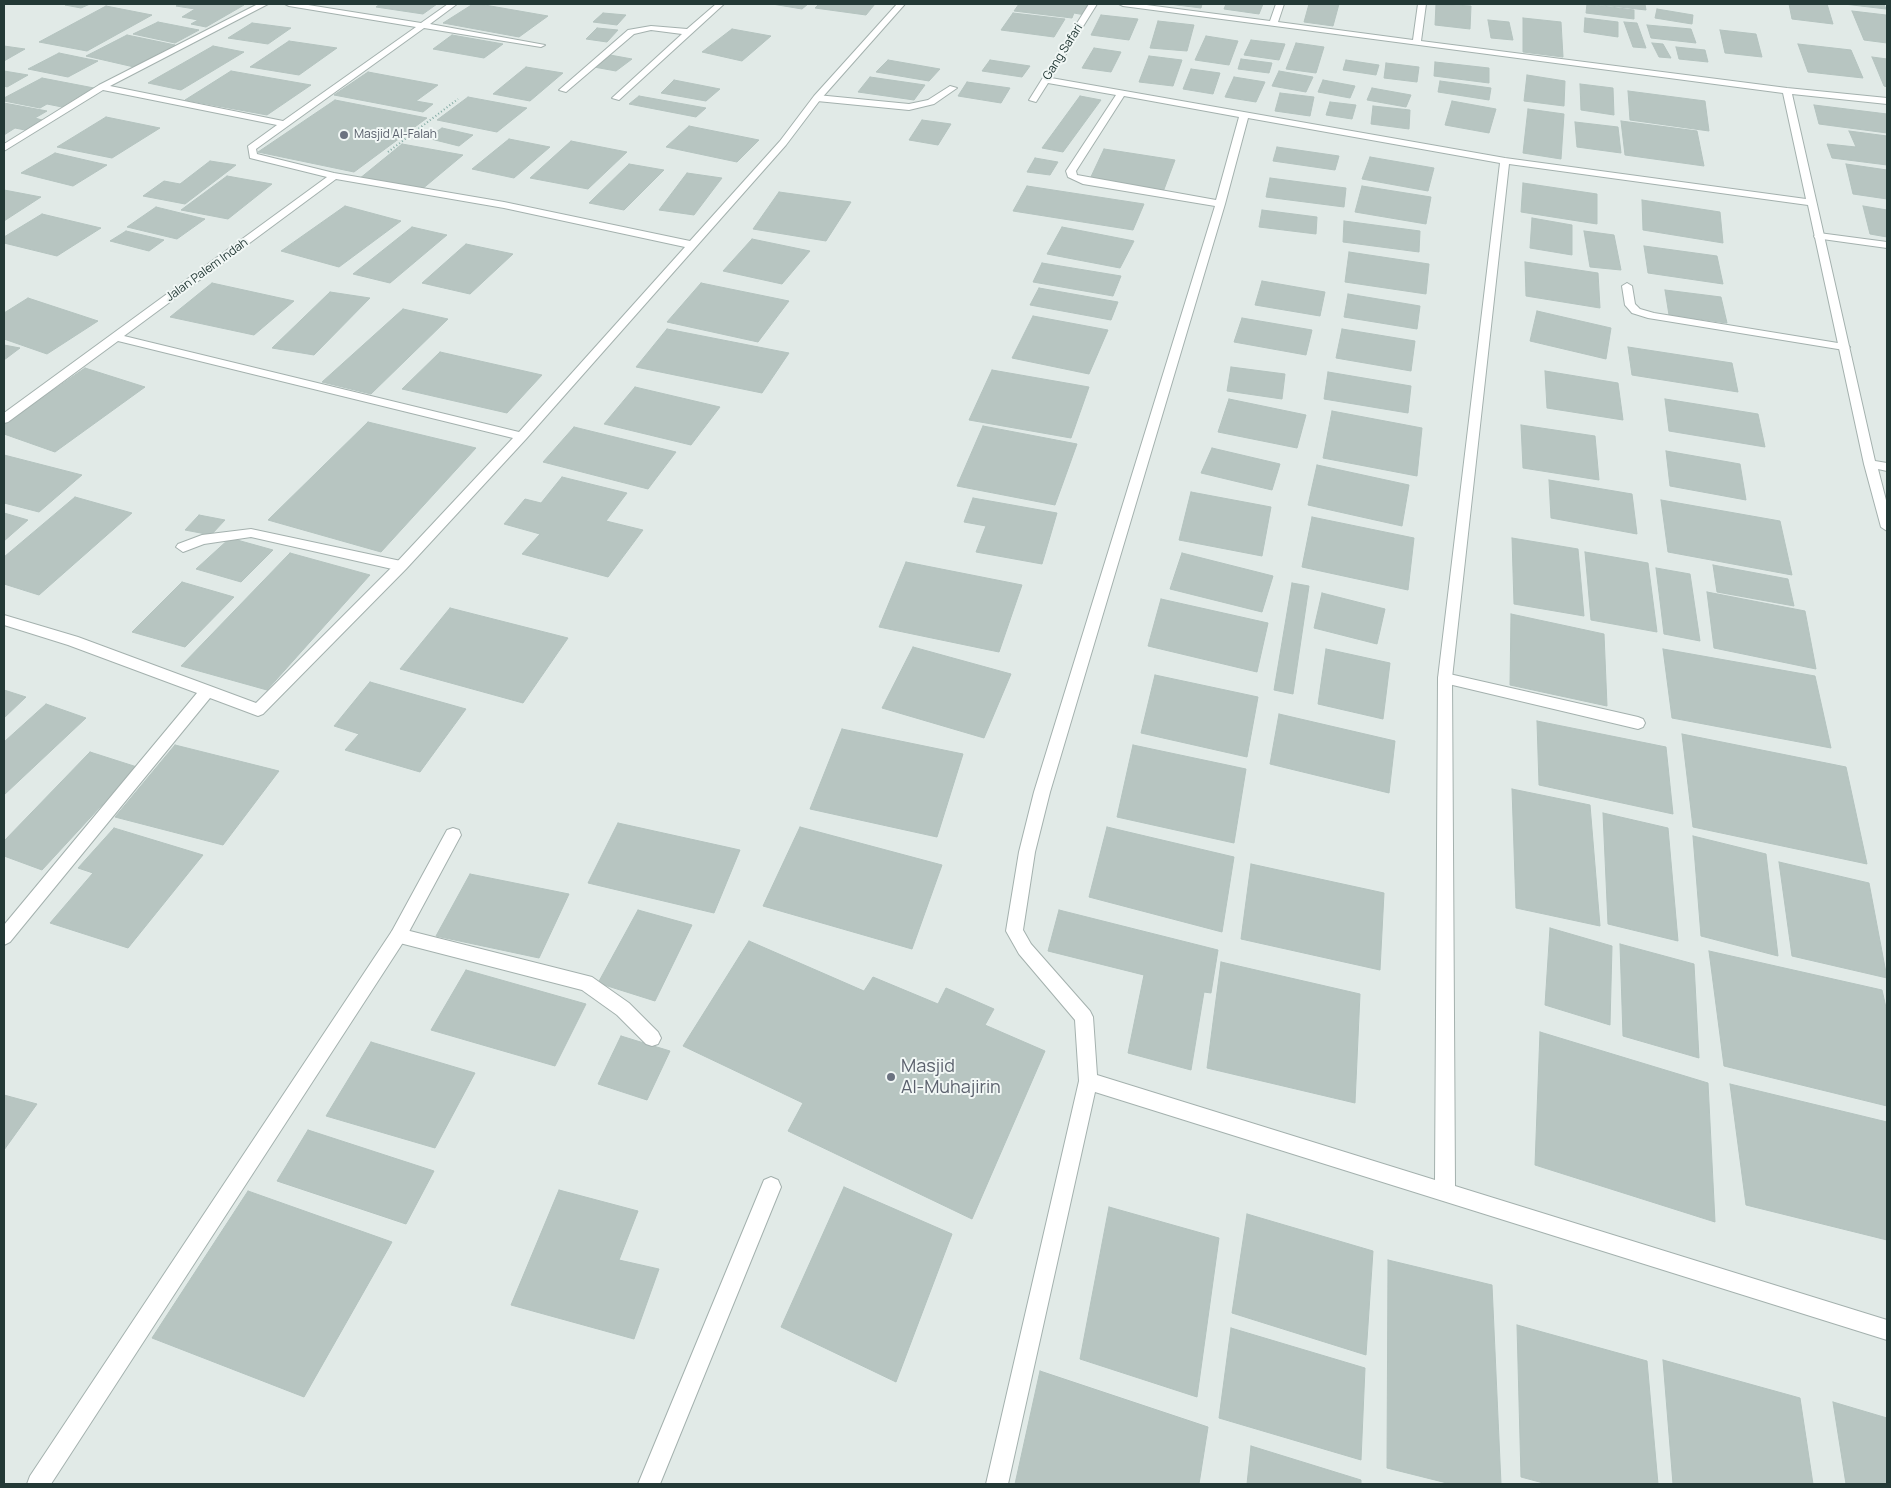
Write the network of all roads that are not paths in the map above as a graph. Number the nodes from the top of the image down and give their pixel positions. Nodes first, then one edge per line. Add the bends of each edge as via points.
1 (264, 4) edge
2 (289, 4) edge
3 (453, 4) edge
4 (720, 4) edge
5 (901, 4) edge
6 (1093, 4) edge
7 (1123, 4) edge
8 (1280, 4) edge
9 (1422, 4) edge
10 (1274, 22) junction
11 (424, 24) junction
12 (691, 32) junction
13 (1417, 40) junction
14 (541, 45) dead end
15 (1045, 80) junction
16 (102, 87) junction
17 (953, 88) dead end
18 (563, 90) dead end
19 (1786, 90) junction
20 (1121, 94) junction
21 (616, 98) dead end
22 (817, 98) junction
23 (1033, 100) dead end
24 (1887, 102) edge
25 (1244, 115) junction
26 (285, 124) junction
27 (4, 148) edge
28 (1505, 161) junction
29 (334, 176) junction
30 (1810, 203) junction
31 (1220, 204) junction
32 (1819, 236) junction
33 (692, 245) junction
34 (1887, 245) edge
35 (1627, 286) dead end
36 (116, 338) junction
37 (1844, 347) junction
38 (4, 418) edge
39 (522, 436) junction
40 (1870, 464) junction
41 (1887, 467) edge
42 (1887, 527) edge
43 (183, 547) dead end
44 (401, 566) junction
45 (4, 620) edge
46 (1445, 678) junction
47 (207, 692) junction
48 (1638, 723) dead end
49 (453, 835) dead end
50 (398, 936) junction
51 (4, 937) edge
52 (652, 1038) dead end
53 (1088, 1081) junction
54 (771, 1187) dead end
55 (1445, 1193) junction
56 (1887, 1330) edge
57 (38, 1484) edge
58 (650, 1484) edge
59 (997, 1484) edge

1 - 16 street
2 - 11 street
3 - 11 street
4 - 12 street
5 - 22 street
6 - 15 street, Gang Safari
7 - 10 street
8 - 10 street
9 - 13 street
10 - 13 street
11 - 14 street
11 - 26 street
12 - 18 street via 651,28 631,32
12 - 21 street
13 - 19 street
15 - 20 street
15 - 23 street, Gang Safari
16 - 26 street
16 - 27 street
17 - 22 street via 931,102 909,107
19 - 24 street
19 - 30 street
20 - 25 street
20 - 31 street via 1071,170 1073,177
22 - 33 street via 783,143
25 - 28 street
25 - 31 street
26 - 29 street via 251,148 252,156
28 - 30 street
28 - 46 street
29 - 33 street via 504,206
29 - 36 street, Jalan Palem Indah
30 - 32 street
31 - 53 street via 1042,792 1027,852 1014,931 1025,949 1084,1017
32 - 34 street
32 - 37 street
33 - 39 street
35 - 37 street via 1630,305 1652,316
36 - 38 street, Jalan Palem Indah
36 - 39 street
37 - 40 street
39 - 44 street
40 - 41 street
40 - 42 street
43 - 44 street via 202,540 251,533
44 - 47 street via 258,710
45 - 47 street via 73,641
46 - 48 street
46 - 55 street
47 - 51 street
49 - 50 street
50 - 52 street via 586,983 623,1009
50 - 57 street
53 - 55 street
53 - 59 street
54 - 58 street
55 - 56 street

